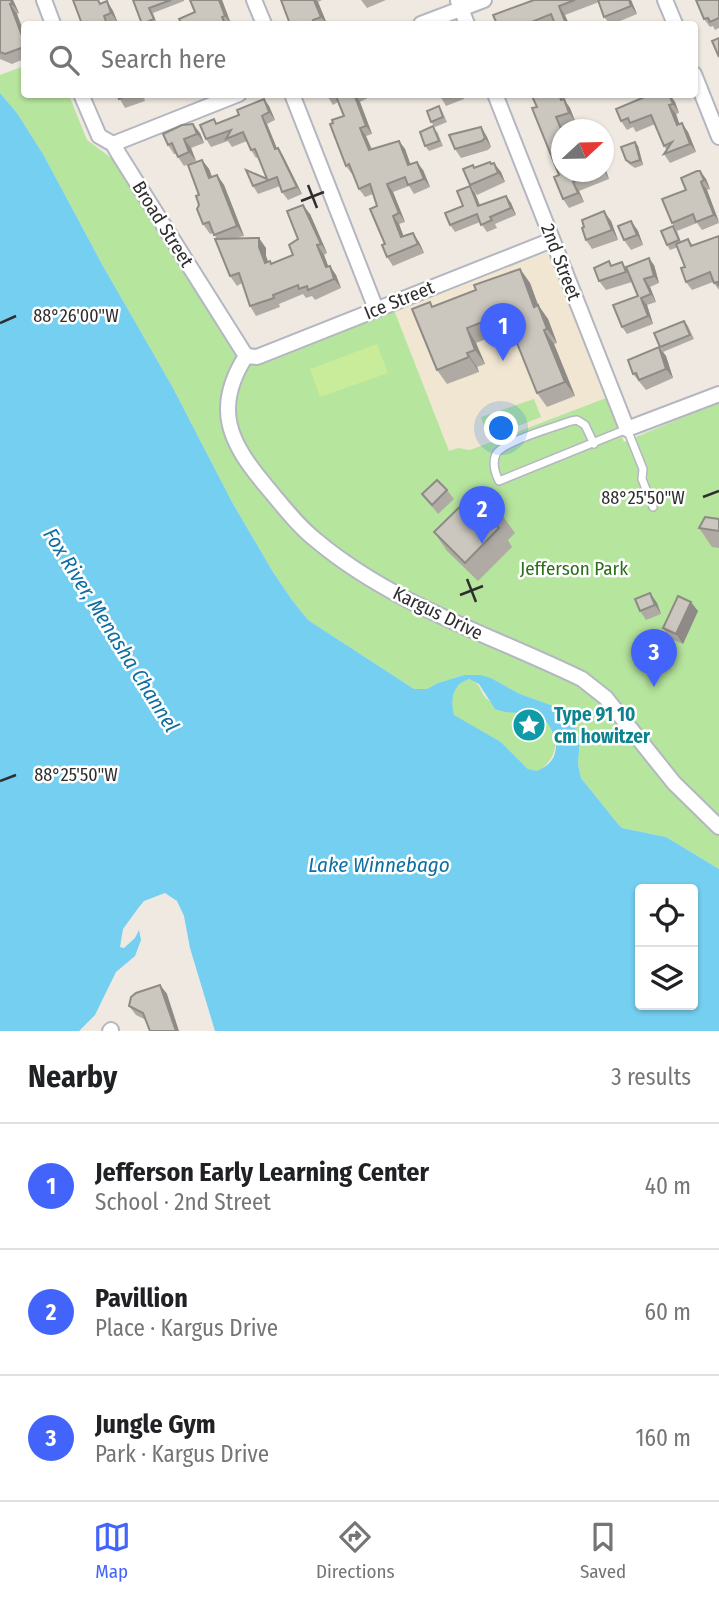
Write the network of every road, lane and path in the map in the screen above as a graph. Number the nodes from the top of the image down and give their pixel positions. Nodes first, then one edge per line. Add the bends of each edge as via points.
1 (44, 0) edge
2 (254, 0) edge
3 (484, 0) edge
4 (665, 0) edge
5 (459, 4) edge
6 (52, 21) edge
7 (263, 21) edge
8 (427, 21) edge
9 (466, 21) edge
10 (674, 21) edge
11 (698, 82) edge
12 (83, 98) edge
13 (229, 98) edge
14 (294, 98) edge
15 (497, 98) edge
16 (719, 137) edge
17 (113, 145) junction
18 (552, 240) junction
19 (376, 309) junction
20 (246, 356) junction
21 (719, 394) edge
22 (627, 429) junction
23 (594, 444) junction
24 (653, 507) dead end
25 (719, 827) edge

1 - 6 street
2 - 7 street
3 - 5 street
4 - 10 street
5 - 8 street
5 - 9 street
11 - 16 street
12 - 17 street, Broad Street via 99,136
13 - 17 street
14 - 19 street
15 - 18 street, 2nd Street
17 - 20 street, Broad Street
18 - 19 street, Ice Street
18 - 22 street, 2nd Street
19 - 20 street, Ice Street via 257,356
20 - 25 street, Kargus Drive via 228,405 230,434 252,470 297,523 335,555 404,599 588,683 606,698 674,783
21 - 22 street
22 - 23 lane
22 - 24 lane
23 - 23 lane via 499,481 496,473 495,459 502,447 571,421 585,425

